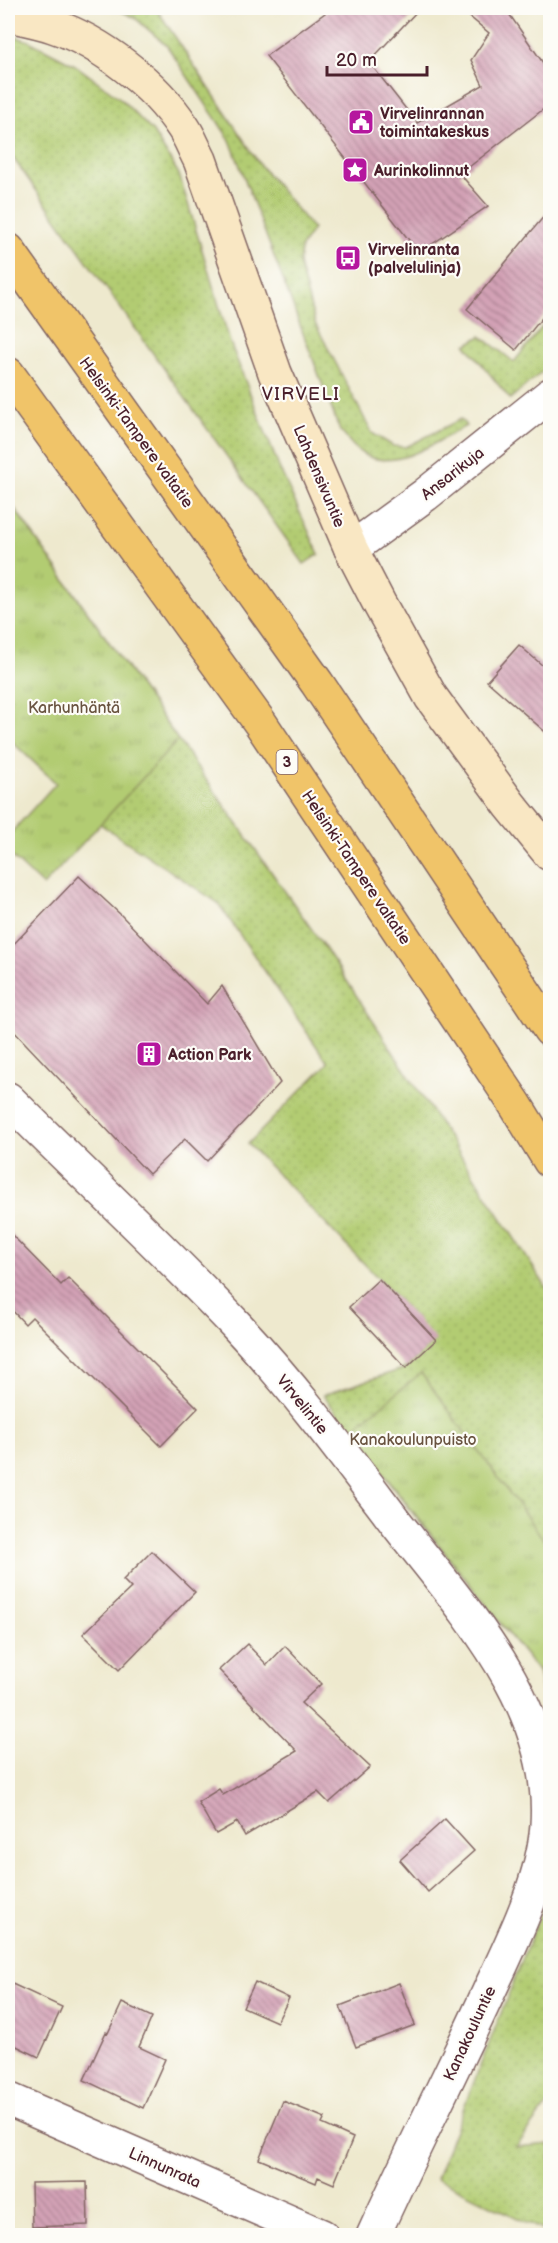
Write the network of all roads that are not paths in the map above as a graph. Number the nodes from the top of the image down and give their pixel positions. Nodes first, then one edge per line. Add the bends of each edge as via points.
1 (8, 15) edge
2 (8, 250) edge
3 (8, 374) edge
4 (550, 395) edge
5 (351, 549) junction
6 (550, 854) edge
7 (550, 1030) edge
8 (8, 1099) edge
9 (550, 1161) edge
10 (547, 1825) joint
11 (8, 2099) edge
12 (322, 2235) edge
13 (373, 2235) edge

1 - 5 main road, Lahdensivuntie via 54,26 88,42 126,67 161,98 183,127 200,160 275,374
2 - 7 highway, Helsinki-Tampere valtatie via 317,683
3 - 9 highway, Helsinki-Tampere valtatie / 3 via 261,723
4 - 5 street, Ansarikuja
5 - 6 main road, Lahdensivuntie via 431,697
8 - 10 street, Virvelintie via 237,1327 279,1374 461,1605 510,1678 530,1722 543,1767
10 - 13 street, Kanakouluntie via 534,1882 509,1948
11 - 12 street, Linnunrata

